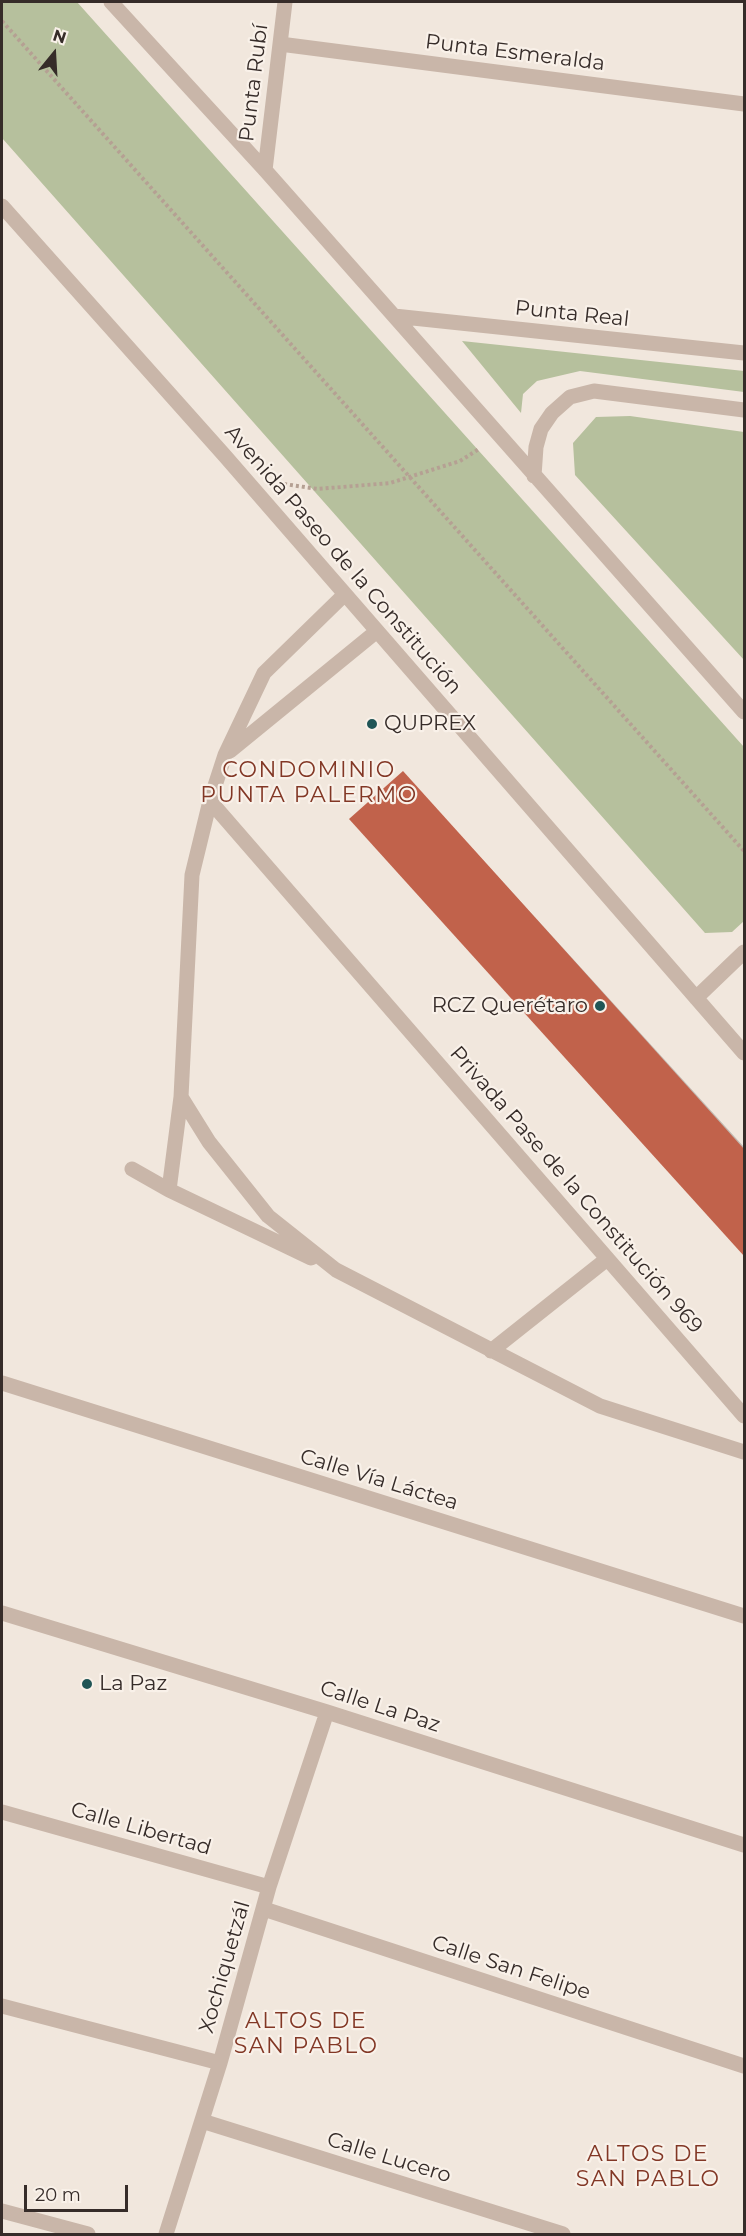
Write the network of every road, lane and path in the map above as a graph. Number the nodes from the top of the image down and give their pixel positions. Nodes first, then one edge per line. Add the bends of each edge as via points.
1 (111, 2) edge
2 (285, 2) edge
3 (2, 21) edge
4 (280, 44) junction
5 (744, 105) edge
6 (265, 170) junction
7 (2, 206) edge
8 (394, 316) junction
9 (744, 353) edge
10 (744, 410) edge
11 (500, 437) junction
12 (410, 476) junction
13 (534, 476) junction
14 (243, 477) junction
15 (345, 594) junction
16 (377, 630) junction
17 (744, 712) edge
18 (225, 755) junction
19 (210, 801) junction
20 (744, 851) edge
21 (744, 952) edge
22 (696, 998) junction
23 (744, 1053) edge
24 (181, 1097) junction
25 (132, 1169) dead end
26 (170, 1190) junction
27 (607, 1259) junction
28 (336, 1270) junction
29 (491, 1351) junction
30 (2, 1383) edge
31 (744, 1416) edge
32 (744, 1452) edge
33 (2, 1613) edge
34 (744, 1616) edge
35 (327, 1712) junction
36 (2, 1812) edge
37 (744, 1845) edge
38 (270, 1887) junction
39 (264, 1909) junction
40 (2, 2006) edge
41 (220, 2063) junction
42 (744, 2066) edge
43 (202, 2121) junction
44 (2, 2211) edge
45 (88, 2235) edge
46 (166, 2235) edge
47 (563, 2235) edge

1 - 6 street
2 - 4 street, Punta Rubí
3 - 12 path
4 - 5 street, Punta Esmeralda
4 - 6 street, Punta Rubí
6 - 8 street
7 - 14 street, Avenida Paseo de la Constitución
8 - 9 street, Punta Real
8 - 11 street
10 - 13 street via 594,391 570,397 552,412 541,429
11 - 12 path via 460,461
11 - 13 street
12 - 14 path via 390,483 318,489
12 - 20 path
13 - 17 street
14 - 15 street, Avenida Paseo de la Constitución
15 - 16 street, Avenida Paseo de la Constitución
15 - 18 street via 264,673
16 - 18 street
16 - 22 street, Avenida Paseo de la Constitución
18 - 19 street
19 - 24 street via 192,875
19 - 27 street, Privada Pase de la Constitución 969
21 - 22 street
22 - 23 street, Avenida Paseo de la Constitución
24 - 26 street
24 - 28 street via 209,1142 268,1216
25 - 26 street
26 - 28 street
27 - 29 street
27 - 31 street, Privada Pase de la Constitución 969
28 - 29 street
29 - 32 street via 600,1406
30 - 34 street, Calle Vía Láctea
33 - 35 street, Calle La Paz
35 - 37 street, Calle La Paz
35 - 38 street, Xochiquetzál
36 - 38 street, Calle Libertad
38 - 39 street, Xochiquetzál
39 - 41 street, Xochiquetzál
39 - 42 street, Calle San Felipe
40 - 41 street
41 - 43 street, Xochiquetzál
43 - 46 street, Xochiquetzál
43 - 47 street, Calle Lucero
44 - 45 street

